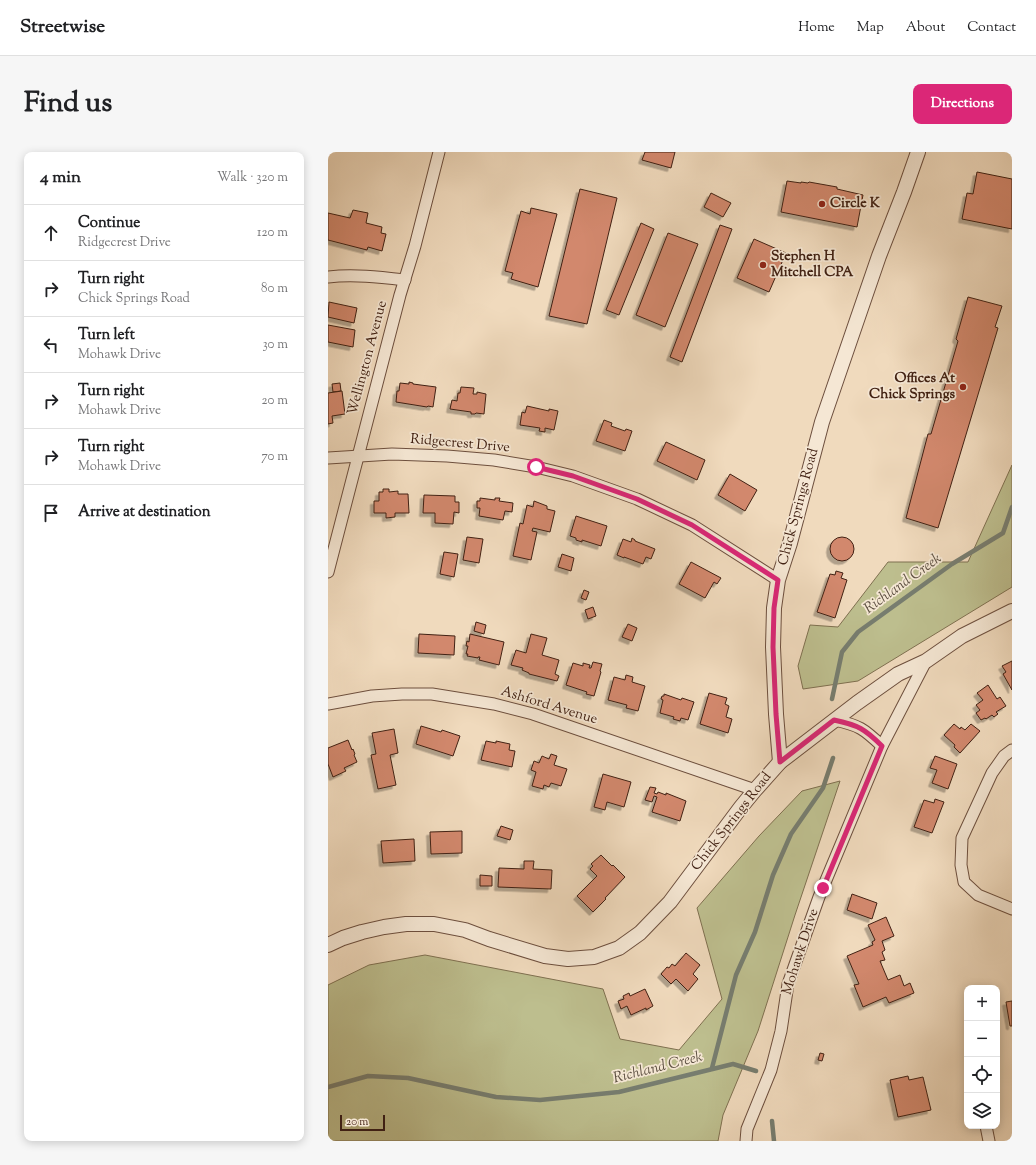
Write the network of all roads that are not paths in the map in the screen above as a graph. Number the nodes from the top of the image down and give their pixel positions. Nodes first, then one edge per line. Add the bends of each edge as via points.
1 (439, 152) edge
2 (918, 152) edge
3 (328, 277) edge
4 (404, 280) junction
5 (358, 456) junction
6 (328, 458) edge
7 (328, 572) edge
8 (778, 580) junction
9 (1012, 611) edge
10 (926, 661) junction
11 (328, 704) edge
12 (834, 720) junction
13 (882, 746) junction
14 (1012, 750) edge
15 (780, 762) junction
16 (755, 790) junction
17 (1012, 909) edge
18 (328, 945) edge
19 (987, 1129) edge
20 (746, 1141) edge
21 (989, 1141) edge

1 - 4 street, Wellington Avenue
2 - 8 street, Chick Springs Road via 822,422
3 - 4 street
4 - 5 street, Wellington Avenue
5 - 6 street, Ridgecrest Drive
5 - 7 street, Wellington Avenue
5 - 8 street, Ridgecrest Drive via 392,454 494,460 573,476 637,499 692,525
8 - 15 street, Chick Springs Road via 773,647
9 - 10 street, Mohawk Drive via 962,636
10 - 12 street, Mohawk Drive via 898,674
10 - 13 street, Mohawk Drive
11 - 16 street, Ashford Avenue via 372,696 432,694 494,704 533,714
12 - 13 street via 858,727
12 - 15 street, Mohawk Drive
13 - 20 street, Mohawk Drive via 819,897 788,984 781,1032 771,1070 747,1129
14 - 17 street via 1004,756 992,773 962,838 961,865 964,882 978,895
15 - 16 street, Chick Springs Road
16 - 18 street, Chick Springs Road via 670,902 640,933 619,948 594,957 568,959 545,956 465,930 434,924 384,927 343,938
19 - 21 street

